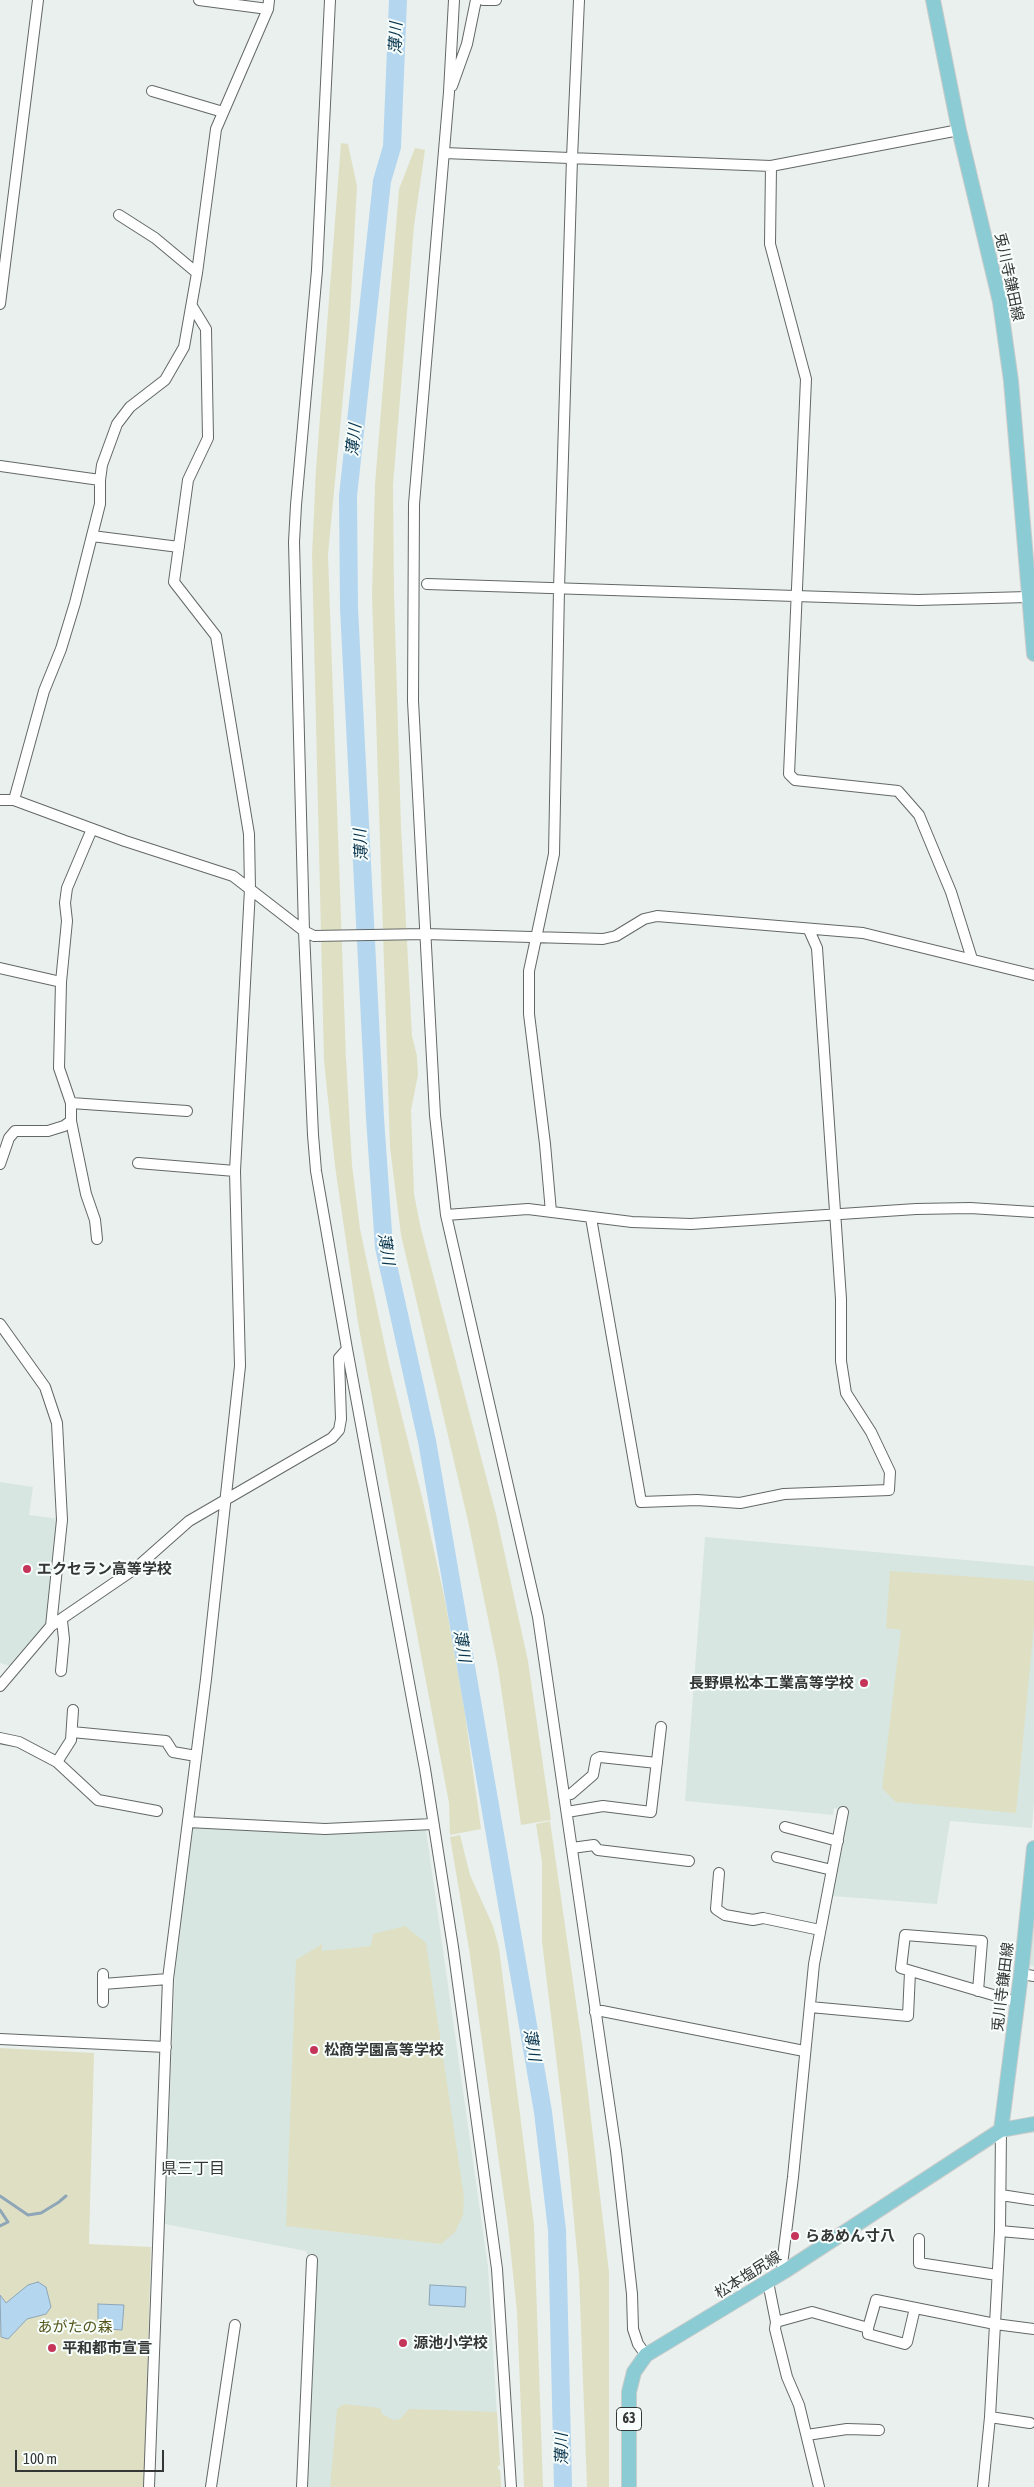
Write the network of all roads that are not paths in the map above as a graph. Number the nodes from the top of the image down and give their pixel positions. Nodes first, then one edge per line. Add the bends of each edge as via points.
1 (38, 0) edge
2 (198, 0) edge
3 (330, 0) edge
4 (454, 0) edge
5 (476, 0) edge
6 (483, 0) edge
7 (496, 0) edge
8 (579, 0) edge
9 (933, 0) edge
10 (268, 5) edge
11 (152, 92) dead end
12 (449, 92) junction
13 (223, 112) junction
14 (959, 130) junction
15 (444, 153) junction
16 (572, 158) junction
17 (771, 166) junction
18 (119, 215) dead end
19 (197, 273) junction
20 (0, 304) edge
21 (192, 306) junction
22 (0, 466) edge
23 (100, 480) junction
24 (92, 536) junction
25 (179, 547) junction
26 (1030, 559) edge
27 (414, 574) junction
28 (427, 584) junction
29 (558, 589) junction
30 (414, 592) junction
31 (797, 595) junction
32 (1028, 597) junction
33 (1034, 654) edge
34 (0, 800) edge
35 (14, 800) junction
36 (92, 829) junction
37 (250, 888) junction
38 (809, 930) junction
39 (304, 931) junction
40 (420, 934) junction
41 (536, 938) junction
42 (972, 959) junction
43 (0, 968) edge
44 (1034, 975) edge
45 (61, 982) junction
46 (71, 1103) junction
47 (187, 1111) dead end
48 (71, 1121) junction
49 (138, 1163) dead end
50 (0, 1164) edge
51 (235, 1171) junction
52 (551, 1212) junction
53 (1034, 1212) edge
54 (834, 1214) junction
55 (446, 1215) junction
56 (590, 1218) junction
57 (96, 1239) dead end
58 (0, 1324) edge
59 (346, 1348) junction
60 (228, 1496) junction
61 (62, 1621) junction
62 (51, 1626) junction
63 (61, 1671) dead end
64 (0, 1686) edge
65 (73, 1710) dead end
66 (661, 1727) dead end
67 (72, 1732) junction
68 (0, 1738) edge
69 (196, 1756) junction
70 (57, 1762) junction
71 (657, 1763) junction
72 (564, 1796) junction
73 (158, 1811) dead end
74 (567, 1812) junction
75 (843, 1812) dead end
76 (188, 1822) junction
77 (433, 1824) junction
78 (786, 1828) dead end
79 (838, 1841) junction
80 (572, 1848) junction
81 (1034, 1848) edge
82 (777, 1857) dead end
83 (689, 1861) dead end
84 (832, 1870) junction
85 (719, 1873) dead end
86 (820, 1930) junction
87 (910, 1972) junction
88 (1028, 1975) edge
89 (168, 1979) junction
90 (978, 1991) junction
91 (102, 2002) dead end
92 (1016, 2002) junction
93 (810, 2008) junction
94 (596, 2012) junction
95 (0, 2040) edge
96 (166, 2047) junction
97 (804, 2050) junction
98 (1034, 2124) edge
99 (1001, 2130) junction
100 (1001, 2195) junction
101 (1034, 2200) edge
102 (1000, 2232) junction
103 (1034, 2234) edge
104 (919, 2239) dead end
105 (312, 2260) dead end
106 (785, 2271) junction
107 (997, 2275) junction
108 (768, 2282) junction
109 (915, 2308) junction
110 (776, 2322) junction
111 (995, 2324) junction
112 (235, 2326) dead end
113 (868, 2328) junction
114 (1034, 2329) edge
115 (646, 2355) junction
116 (990, 2418) junction
117 (1030, 2423) dead end
118 (879, 2430) dead end
119 (807, 2435) junction
120 (149, 2487) edge
121 (211, 2487) edge
122 (302, 2487) edge
123 (511, 2487) edge
124 (629, 2487) edge
125 (819, 2487) edge
126 (983, 2487) edge

1 - 20 street
2 - 10 street
3 - 39 street via 317,270 295,533
4 - 12 street
5 - 12 street via 467,44
6 - 7 street
8 - 16 street
9 - 14 main road, 兎川寺鎌田線
10 - 13 street
11 - 13 street
12 - 15 street
13 - 19 street via 216,129
14 - 17 street
14 - 26 main road, 兎川寺鎌田線 via 1000,302
15 - 16 street
15 - 27 street via 415,480
16 - 17 street
16 - 29 street
17 - 31 street via 770,244 806,379
18 - 19 street via 155,238
19 - 21 street
21 - 23 street via 184,347 172,370 158,386 130,407 117,424
21 - 25 street via 206,329 208,438 188,480
22 - 23 street
23 - 24 street via 100,504
24 - 25 street
24 - 35 street via 75,603 44,691
25 - 37 street via 174,582 216,636 249,834
26 - 32 main road, 兎川寺鎌田線
27 - 28 street
27 - 30 street
28 - 29 street
28 - 30 street
29 - 31 street
29 - 41 street via 554,854
30 - 40 street via 413,701
31 - 32 street via 918,600
31 - 42 street via 789,774 796,780 898,791 919,815 951,892
32 - 33 main road, 兎川寺鎌田線
34 - 35 street
35 - 36 street
36 - 37 street via 221,870
36 - 45 street via 67,888
37 - 39 street
37 - 51 street
38 - 41 street via 657,916 603,939
38 - 42 street via 863,933
38 - 54 street via 817,948
39 - 40 street via 314,936
39 - 59 street via 316,1171
40 - 41 street
40 - 55 street via 434,1115
41 - 52 street via 530,971 529,1014 546,1144
42 - 44 street
43 - 45 street
45 - 46 street via 59,1068
46 - 47 street
46 - 48 street
48 - 50 street via 48,1131 15,1131 9,1138
48 - 57 street via 86,1194 95,1220
49 - 51 street
51 - 60 street via 240,1366
52 - 55 street via 506,1210
52 - 56 street
53 - 54 street via 970,1208
54 - 56 street via 691,1224
54 - 56 street via 841,1299 840,1361 846,1393 871,1432 890,1472 889,1490 784,1494 740,1503 697,1500 640,1502
55 - 72 street via 538,1617
58 - 62 street via 45,1387 57,1423 62,1520
59 - 60 street via 339,1358 339,1430 322,1444
59 - 77 street
60 - 61 street via 189,1521 136,1568
60 - 69 street
61 - 62 street
61 - 63 street
62 - 64 street
65 - 67 street
66 - 71 street
67 - 69 street via 166,1740 173,1752
67 - 70 street via 71,1740
68 - 70 street via 19,1742
69 - 76 street
70 - 73 street via 98,1800
71 - 72 street via 600,1757 596,1759 593,1774 571,1794
71 - 74 street via 651,1812 603,1806
72 - 74 street
74 - 80 street
75 - 79 street
76 - 77 street via 325,1829
76 - 89 street
77 - 123 street via 497,2269
78 - 79 street
79 - 84 street
80 - 83 street via 594,1845 598,1850
80 - 94 street
81 - 88 main road, 兎川寺鎌田線
82 - 84 street
84 - 86 street
85 - 86 street via 716,1909 725,1915 753,1920 763,1918
86 - 93 street
87 - 90 street
87 - 90 street via 901,1968 905,1935 982,1941
87 - 93 street via 908,2016
88 - 92 main road, 兎川寺鎌田線
89 - 91 street via 103,1979
89 - 96 street
90 - 92 street
92 - 99 main road, 兎川寺鎌田線
93 - 97 street
94 - 97 street
94 - 115 street via 616,2152 633,2329
95 - 96 street
96 - 120 street
97 - 106 street via 782,2265
98 - 99 main road, 松本塩尻線 / 63
99 - 100 street
99 - 106 main road, 松本塩尻線 / 63
100 - 101 street
100 - 102 street
102 - 103 street
102 - 107 street
104 - 107 street via 919,2263
105 - 122 street
106 - 108 main road, 松本塩尻線 / 63
107 - 111 street
108 - 110 street
108 - 115 main road, 松本塩尻線 / 63
109 - 111 street
109 - 113 street via 876,2300
109 - 113 street via 905,2344 868,2334
110 - 113 street via 812,2312
110 - 119 street via 787,2377
111 - 114 street
111 - 116 street
112 - 121 street
115 - 124 main road, 松本塩尻線 / 63 via 634,2372 629,2392
116 - 117 street
116 - 126 street
118 - 119 street via 847,2429
119 - 125 street

